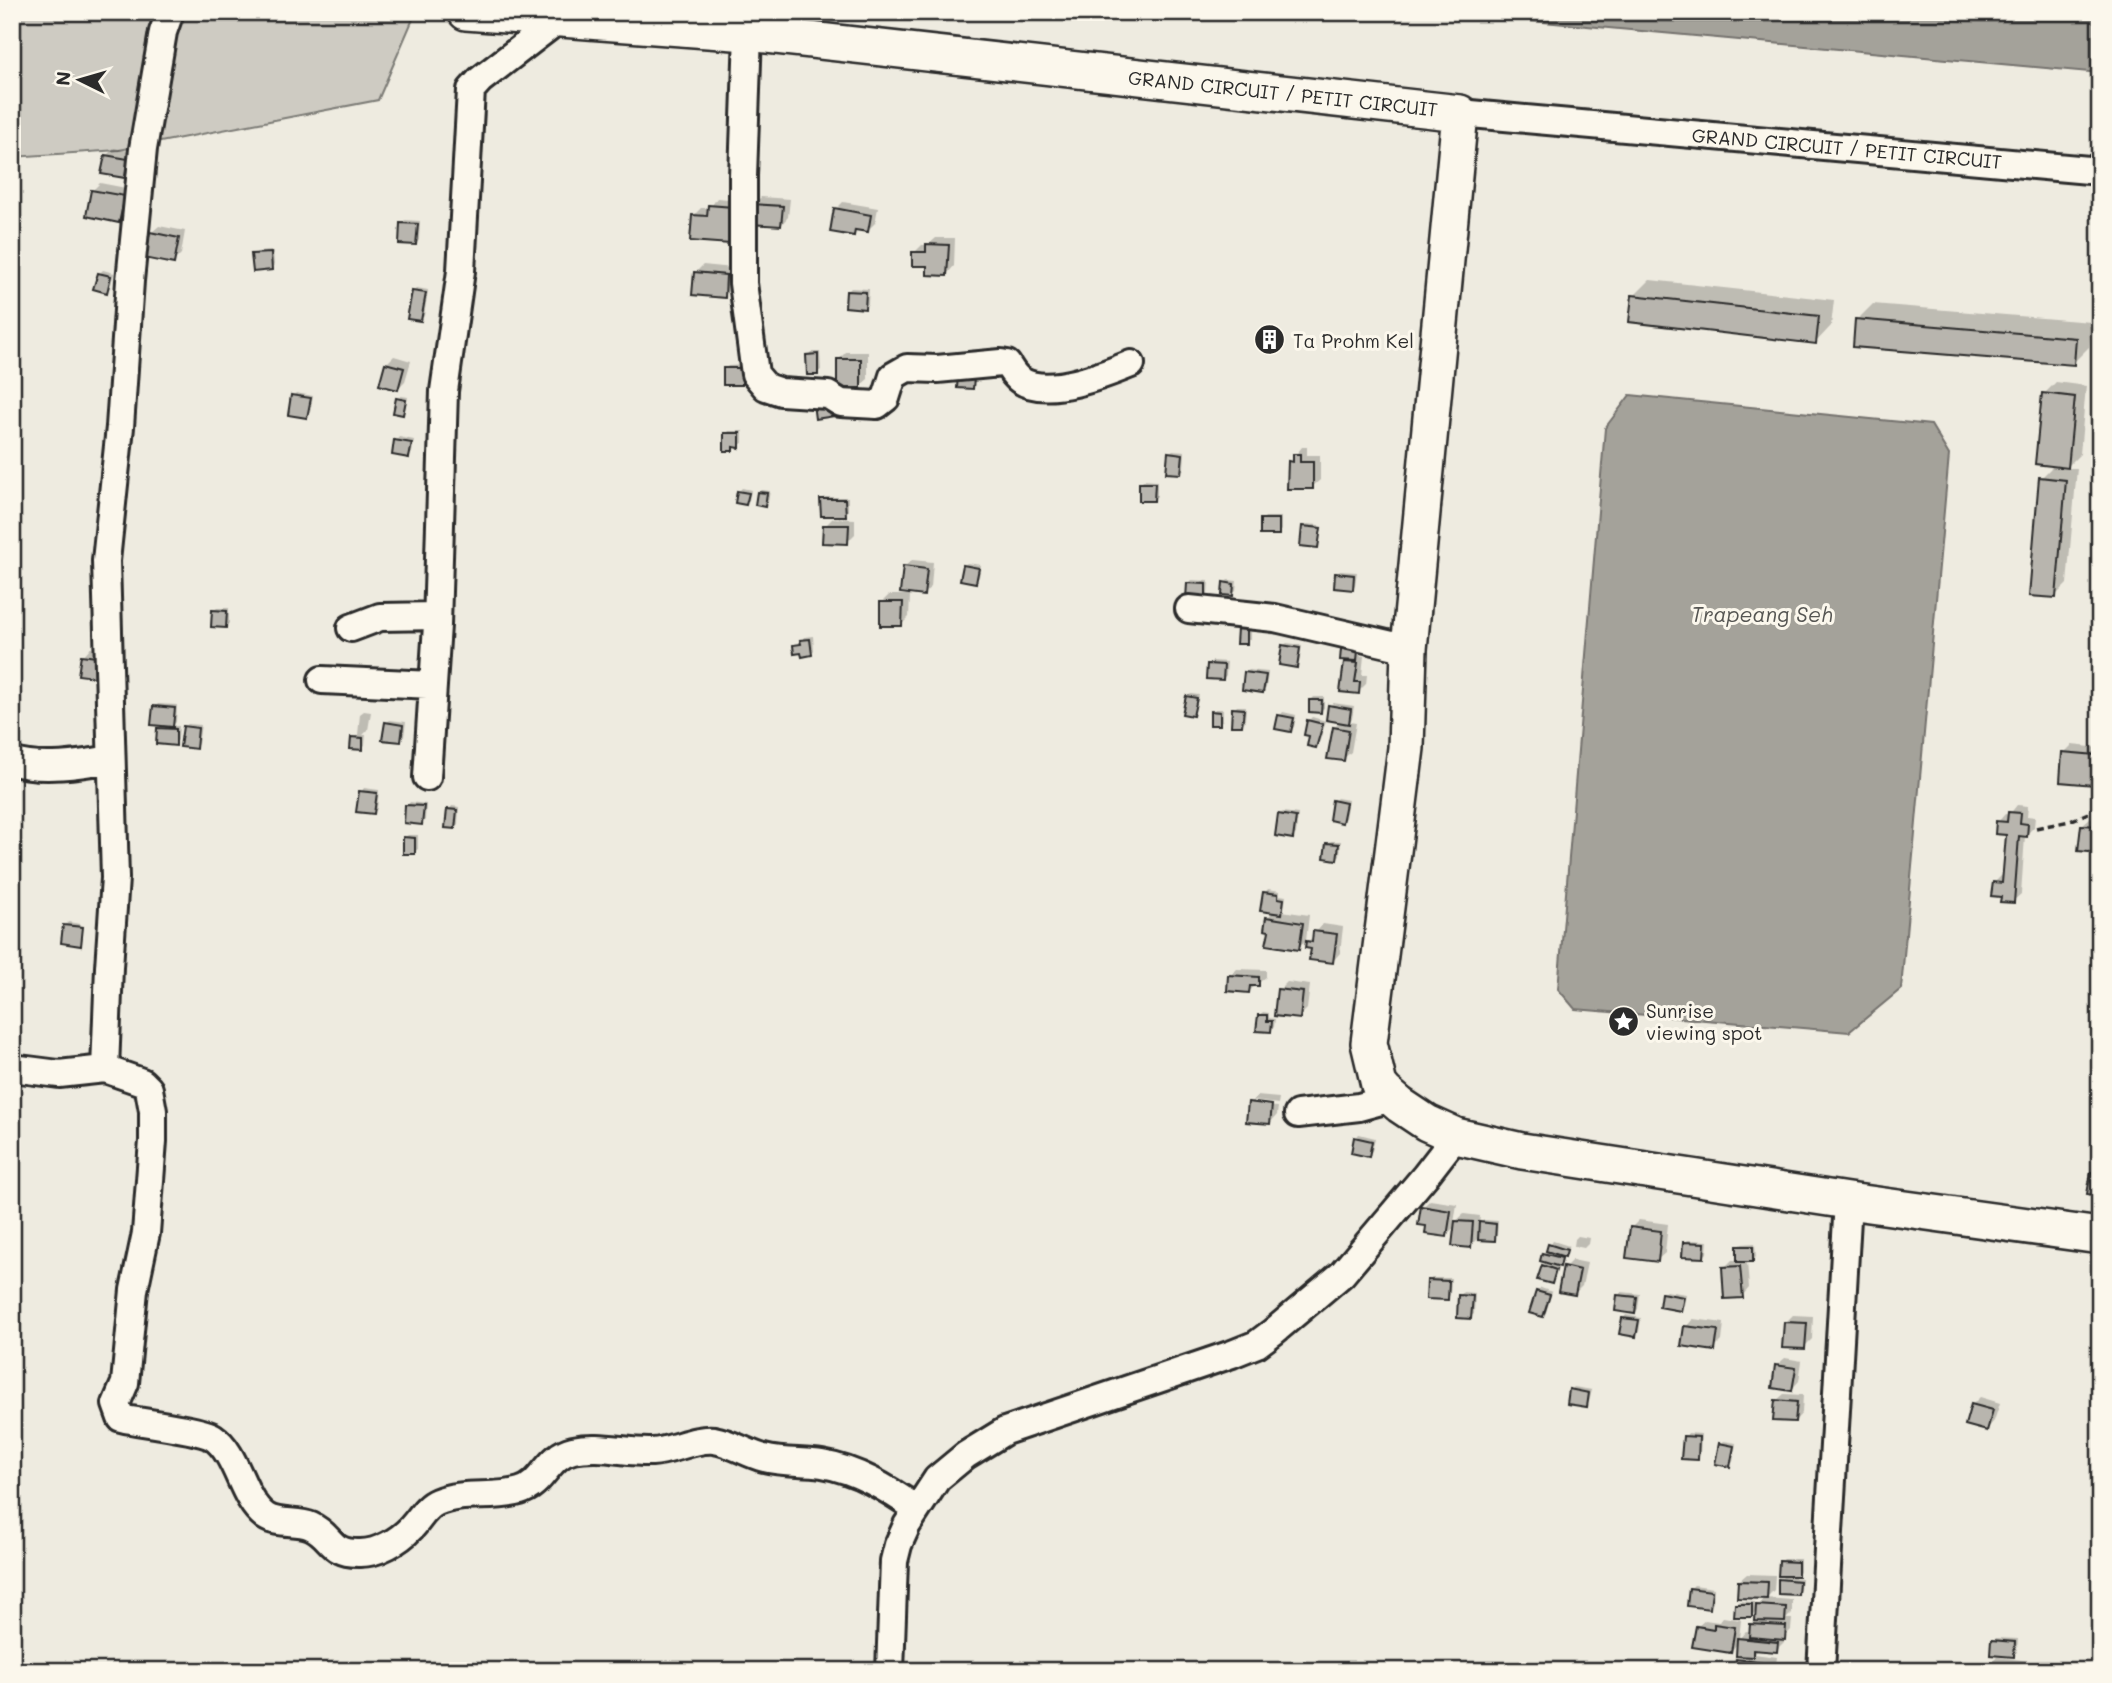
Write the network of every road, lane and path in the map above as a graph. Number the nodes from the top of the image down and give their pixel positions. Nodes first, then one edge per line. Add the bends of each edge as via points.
1 (170, 12) edge
2 (467, 12) edge
3 (558, 20) junction
4 (748, 33) junction
5 (1460, 113) junction
6 (2100, 171) edge
7 (1131, 364) dead end
8 (1189, 609) dead end
9 (437, 616) junction
10 (351, 628) dead end
11 (1409, 649) junction
12 (322, 680) dead end
13 (433, 685) junction
14 (111, 759) junction
15 (12, 761) edge
16 (427, 777) dead end
17 (2100, 808) edge
18 (2036, 828) dead end
19 (12, 1068) edge
20 (105, 1069) junction
21 (1392, 1098) junction
22 (1298, 1114) dead end
23 (1456, 1136) junction
24 (1848, 1201) junction
25 (2100, 1236) edge
26 (917, 1509) junction
27 (890, 1671) edge
28 (1821, 1671) edge

1 - 14 street via 143,149 106,561
2 - 3 main road, GRAND CIRCUIT / PETIT CIRCUIT
3 - 4 main road, GRAND CIRCUIT / PETIT CIRCUIT
3 - 9 street via 471,90 461,271 444,391
4 - 5 main road, GRAND CIRCUIT / PETIT CIRCUIT
4 - 7 street via 743,283 755,373 766,387 828,395 841,403 877,405 886,398 893,376 908,368 1001,362 1029,385 1058,387
5 - 6 street, GRAND CIRCUIT / PETIT CIRCUIT
5 - 11 main road
8 - 11 street via 1275,618
9 - 10 street via 380,617
9 - 13 street
11 - 21 main road via 1406,748 1369,1043 1379,1085
12 - 13 street
13 - 16 street
14 - 15 street via 58,765
14 - 20 street via 115,878
17 - 18 path
19 - 20 street via 59,1073
20 - 26 street via 142,1082 149,1089 153,1111 146,1233 131,1314 125,1383 117,1410 121,1418 211,1435 223,1447 252,1500 272,1520 310,1526 335,1548 362,1553 394,1542 434,1503 527,1489 552,1460 571,1450 599,1447 651,1452 713,1440 765,1458 858,1473
21 - 22 street
21 - 23 main road via 1427,1123
23 - 24 main road via 1522,1151
23 - 26 street via 1342,1274 1257,1344 1005,1432 937,1479
24 - 25 main road
24 - 28 street
26 - 27 street via 906,1525 894,1561

